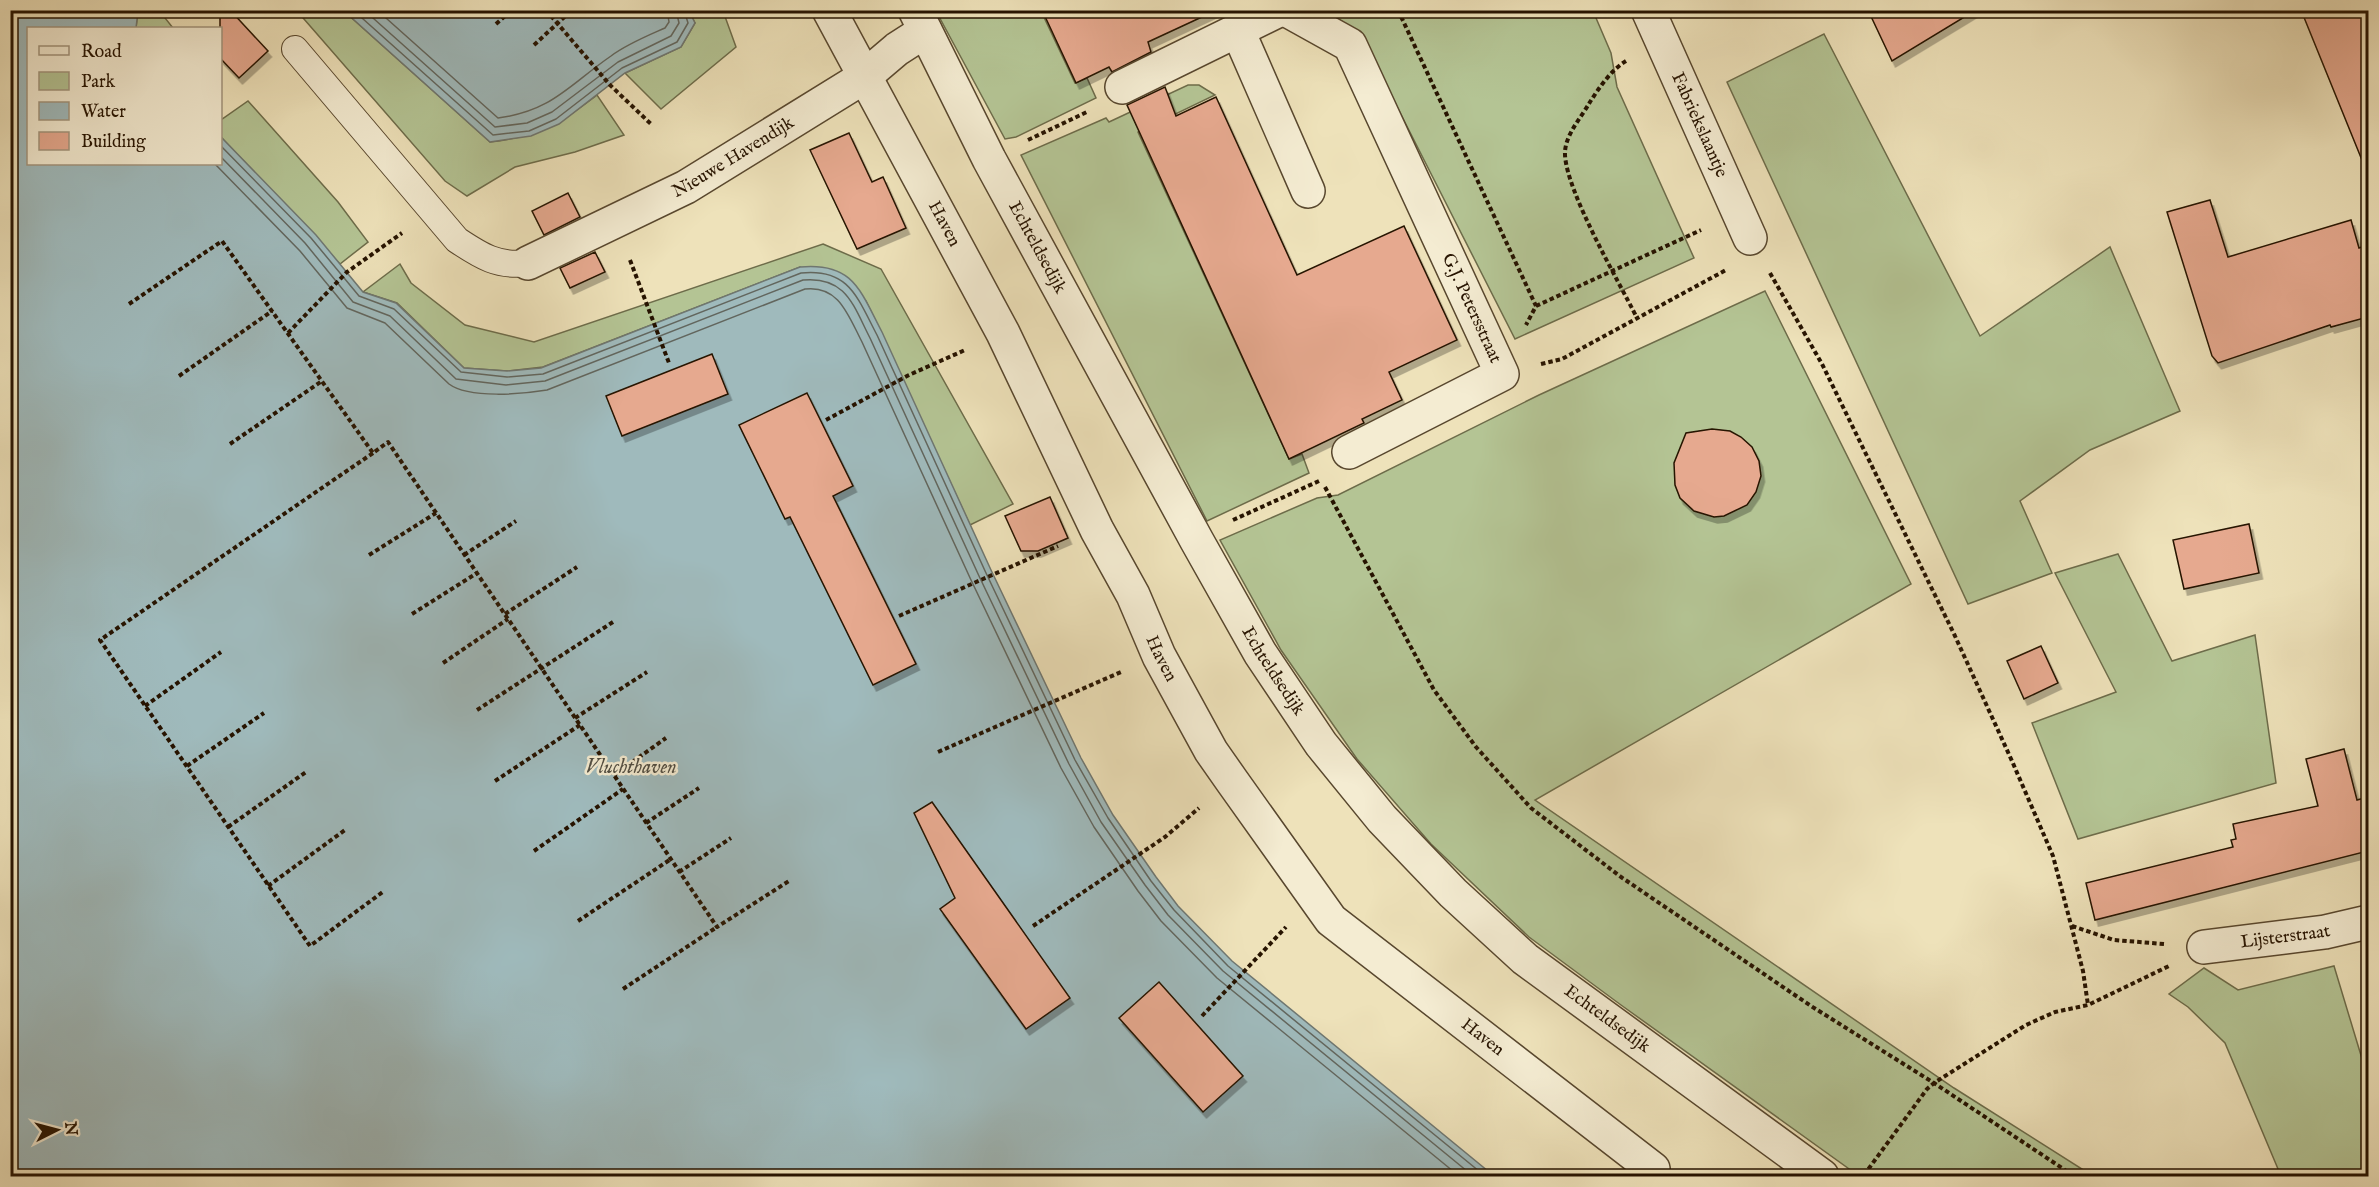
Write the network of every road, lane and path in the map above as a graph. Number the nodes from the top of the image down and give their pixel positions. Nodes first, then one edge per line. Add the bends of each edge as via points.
1 (512, 10) edge
2 (546, 10) edge
3 (572, 10) edge
4 (829, 10) edge
5 (1279, 10) edge
6 (1287, 10) edge
7 (1398, 10) edge
8 (920, 21) edge
9 (496, 24) dead end
10 (1655, 24) edge
11 (1238, 31) junction
12 (534, 45) dead end
13 (295, 49) dead end
14 (864, 77) junction
15 (1122, 87) dead end
16 (1081, 115) dead end
17 (652, 125) dead end
18 (1027, 140) dead end
19 (1308, 191) dead end
20 (431, 212) junction
21 (615, 221) junction
22 (1750, 238) junction
23 (528, 263) joint
24 (1613, 270) junction
25 (129, 304) dead end
26 (1536, 306) junction
27 (272, 311) junction
28 (1637, 318) junction
29 (288, 333) junction
30 (1003, 333) junction
31 (669, 363) dead end
32 (1502, 374) junction
33 (179, 376) dead end
34 (322, 381) junction
35 (826, 420) dead end
36 (230, 444) dead end
37 (1349, 452) dead end
38 (373, 453) junction
39 (1321, 480) dead end
40 (1314, 484) dead end
41 (436, 513) junction
42 (516, 521) dead end
43 (1232, 521) dead end
44 (369, 555) dead end
45 (464, 555) junction
46 (1021, 561) dead end
47 (577, 567) dead end
48 (477, 573) junction
49 (412, 614) dead end
50 (505, 614) junction
51 (899, 616) dead end
52 (508, 619) junction
53 (613, 622) dead end
54 (221, 652) dead end
55 (443, 663) dead end
56 (542, 669) junction
57 (647, 672) dead end
58 (1085, 687) dead end
59 (145, 706) junction
60 (477, 710) dead end
61 (264, 713) dead end
62 (575, 718) junction
63 (580, 725) junction
64 (666, 738) dead end
65 (938, 752) dead end
66 (187, 766) junction
67 (306, 772) dead end
68 (614, 776) junction
69 (495, 781) dead end
70 (699, 788) dead end
71 (623, 789) junction
72 (646, 823) junction
73 (228, 827) junction
74 (345, 830) dead end
75 (1165, 837) dead end
76 (731, 838) dead end
77 (534, 851) dead end
78 (671, 859) junction
79 (679, 872) junction
80 (789, 881) dead end
81 (268, 886) junction
82 (384, 891) dead end
83 (578, 921) dead end
84 (2368, 922) edge
85 (1033, 926) dead end
86 (2071, 926) junction
87 (717, 927) junction
88 (1271, 945) dead end
89 (2204, 947) junction
90 (623, 989) dead end
91 (2088, 1005) junction
92 (1202, 1016) dead end
93 (1934, 1083) junction
94 (1815, 1175) edge
95 (1648, 1176) edge
96 (1863, 1176) edge
97 (2074, 1176) edge

1 - 9 path
2 - 17 path via 610,85
3 - 12 path
4 - 14 street, Haven
5 - 11 street
6 - 32 street, G.J. Petersstraat via 1350,45
7 - 26 path
8 - 14 street, Nieuwe Havendijk via 897,49
8 - 94 street, Echteldsedijk via 989,159 1197,541 1260,653 1321,744 1382,819 1452,892 1525,959
10 - 22 street, Fabriekslaantje
10 - 24 path via 1593,98 1568,138 1565,155 1574,189
11 - 15 street
11 - 19 street
13 - 20 lane
14 - 21 street, Nieuwe Havendijk via 686,186
14 - 30 street, Haven
16 - 18 path
20 - 23 lane via 457,240 481,256 510,265
20 - 29 path via 347,272
21 - 23 street, Nieuwe Havendijk
21 - 31 path
22 - 24 path via 1717,222
22 - 28 path, G.J. Petersstraat via 1725,272
22 - 86 path via 1822,364 1955,636 2053,856
24 - 26 path
24 - 28 path
25 - 27 path via 222,241
26 - 32 path
27 - 29 path
27 - 33 path
28 - 32 path, G.J. Petersstraat via 1562,359
29 - 34 path
30 - 35 path via 909,375
30 - 95 street, Haven via 1097,530 1133,595 1159,656 1211,752 1331,920 1653,1169
32 - 37 street
34 - 36 path
34 - 38 path
38 - 41 path via 388,442
38 - 59 path via 100,640
39 - 93 path via 1434,690 1476,747 1531,808 1621,877 1811,1006
40 - 43 path
41 - 44 path
41 - 45 path
42 - 45 path
45 - 48 path
46 - 51 path
47 - 50 path
48 - 49 path
48 - 50 path
50 - 52 path
52 - 55 path
52 - 56 path
53 - 56 path
54 - 59 path
56 - 60 path
56 - 62 path
57 - 62 path
58 - 65 path
59 - 66 path
61 - 66 path
62 - 63 path
63 - 68 path
63 - 69 path
64 - 68 path
66 - 73 path
67 - 73 path
68 - 71 path
70 - 72 path
71 - 72 path
71 - 77 path
72 - 78 path
73 - 81 path
74 - 81 path
75 - 85 path
76 - 79 path
78 - 79 path
78 - 83 path
79 - 87 path
80 - 87 path
81 - 82 path via 310,946
84 - 89 street, Lijsterstraat via 2325,932
86 - 89 path via 2114,940
86 - 91 path
87 - 90 path
88 - 92 path
89 - 91 path
91 - 93 path via 2055,1012 2026,1025
93 - 96 path
93 - 97 path

